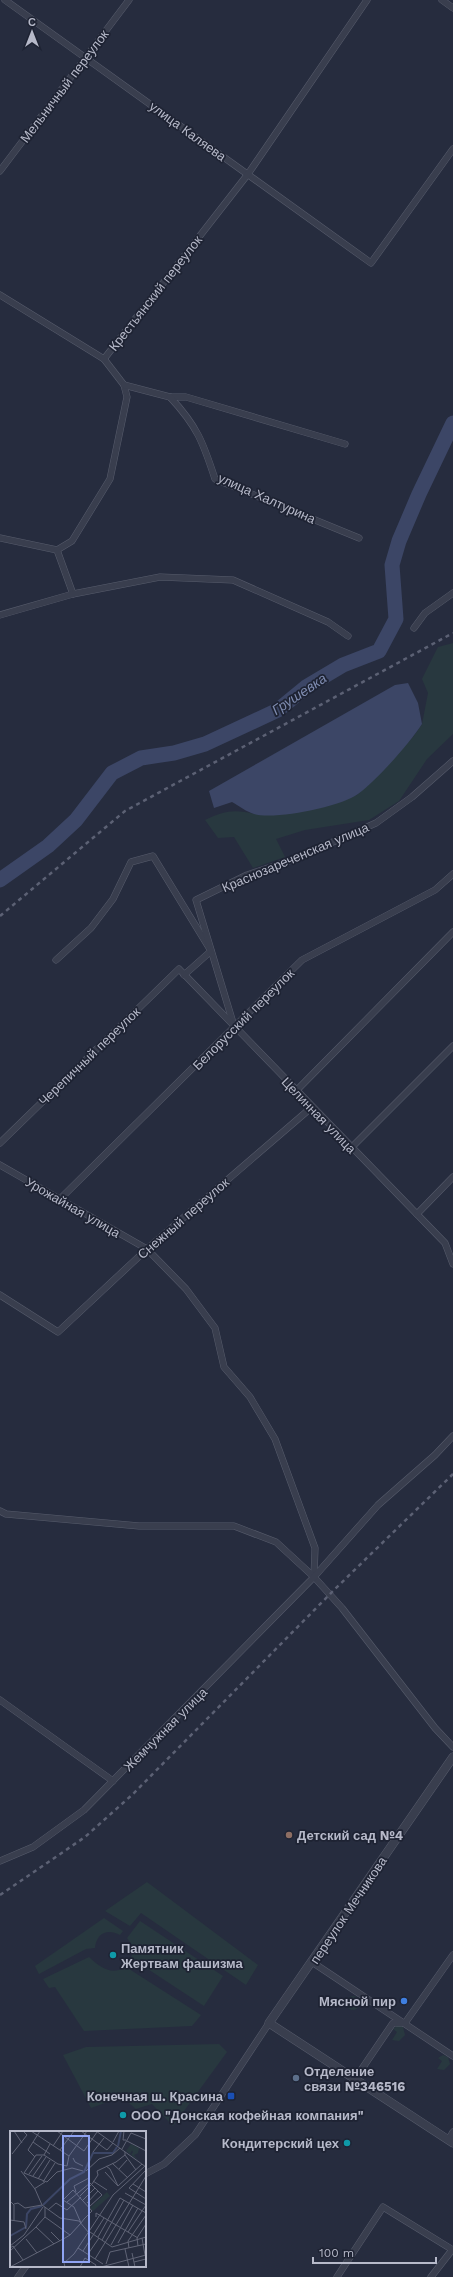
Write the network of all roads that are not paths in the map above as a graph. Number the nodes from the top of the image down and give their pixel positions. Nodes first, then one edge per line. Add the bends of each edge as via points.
1 (5, 0) edge
2 (129, 0) edge
3 (367, 0) edge
4 (442, 0) edge
5 (453, 8) edge
6 (85, 58) junction
7 (453, 149) edge
8 (0, 171) edge
9 (248, 174) junction
10 (0, 295) edge
11 (104, 359) junction
12 (124, 385) junction
13 (170, 397) junction
14 (345, 444) dead end
15 (0, 538) edge
16 (359, 538) dead end
17 (57, 550) junction
18 (453, 593) edge
19 (73, 594) junction
20 (0, 615) edge
21 (414, 628) dead end
22 (348, 636) dead end
23 (453, 761) edge
24 (453, 874) edge
25 (453, 932) edge
26 (211, 951) junction
27 (56, 960) dead end
28 (179, 969) joint
29 (184, 975) junction
30 (235, 1027) junction
31 (453, 1046) edge
32 (296, 1091) junction
33 (312, 1107) junction
34 (0, 1143) edge
35 (351, 1148) junction
36 (0, 1165) edge
37 (453, 1177) edge
38 (59, 1200) junction
39 (417, 1214) junction
40 (147, 1249) junction
41 (453, 1264) edge
42 (0, 1295) edge
43 (453, 1436) edge
44 (0, 1511) edge
45 (314, 1577) junction
46 (0, 1700) edge
47 (453, 1747) edge
48 (453, 1756) edge
49 (113, 1782) junction
50 (0, 1860) edge
51 (453, 1955) edge
52 (312, 1962) junction
53 (269, 2023) junction
54 (405, 2023) junction
55 (453, 2056) edge
56 (356, 2079) junction
57 (453, 2132) edge
58 (451, 2141) edge
59 (146, 2173) edge
60 (452, 2250) edge
61 (25, 2267) edge
62 (18, 2277) edge
63 (337, 2277) edge
64 (431, 2277) edge

1 - 6 street, улица Каляева
2 - 6 street, Мельничный переулок
3 - 9 street, Крестьянский переулок
4 - 5 street
6 - 8 street, Мельничный переулок
6 - 9 street, улица Каляева
7 - 9 street, улица Каляева via 371,262
9 - 11 street, Крестьянский переулок
10 - 11 street
11 - 12 street, Крестьянский переулок
12 - 13 street
12 - 17 street via 127,397 110,479 72,541
13 - 14 street via 186,397
13 - 16 street, улица Халтурина via 190,418 204,445 215,479
15 - 17 street
17 - 19 street
18 - 21 street via 425,613
19 - 20 street
19 - 22 street via 160,577 233,580 328,622
23 - 26 street, Краснозареченская улица via 412,797 376,823 292,860 247,875 196,900
24 - 30 street, Белорусский переулок via 435,890 302,960
25 - 32 street
26 - 27 street, Краснозареченская улица via 153,856 131,862 113,899 91,928
26 - 29 street
26 - 30 street, Краснозареченская улица
28 - 29 street, Целинная улица
28 - 34 street, Черепичный переулок
29 - 30 street, Целинная улица
30 - 32 street, Целинная улица
30 - 38 street, Белорусский переулок
31 - 35 street
32 - 33 street, Целинная улица
33 - 35 street, Целинная улица
33 - 40 street, Снежный переулок
35 - 39 street, Целинная улица
36 - 38 street, Урожайная улица
37 - 39 street
38 - 40 street, Урожайная улица
39 - 41 street, Целинная улица via 445,1243
40 - 42 street, Снежный переулок via 58,1332
40 - 45 street, Урожайная улица via 186,1289 214,1328 224,1367 250,1397 275,1439 315,1548
43 - 45 street, Жемчужная улица via 378,1505
44 - 45 street via 6,1514 139,1526 234,1526 276,1542
45 - 47 street via 342,1608 435,1728
45 - 49 street, Жемчужная улица
46 - 49 street
48 - 52 street, переулок Мечникова
49 - 50 street, Жемчужная улица via 84,1810 33,1847
51 - 54 street
52 - 53 street, переулок Мечникова
52 - 54 street
53 - 56 street
53 - 59 street via 195,2135 164,2164
54 - 55 street
54 - 56 street via 393,2023
56 - 58 street
57 - 58 street
60 - 63 street via 383,2207
60 - 64 street
61 - 62 street

